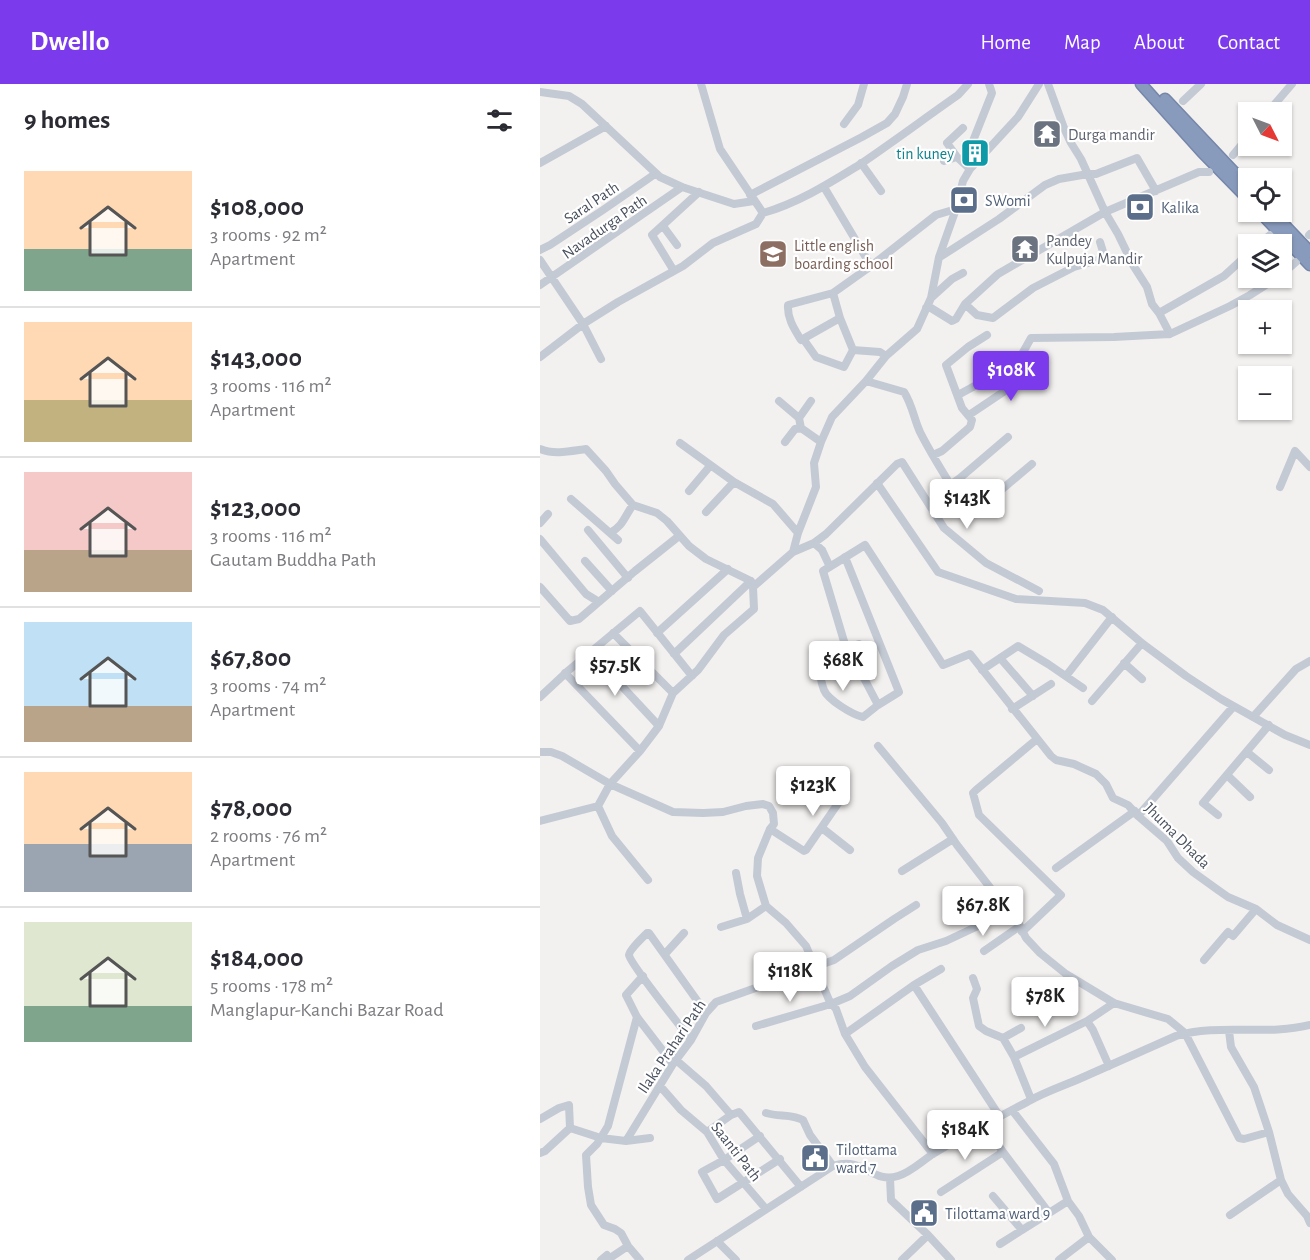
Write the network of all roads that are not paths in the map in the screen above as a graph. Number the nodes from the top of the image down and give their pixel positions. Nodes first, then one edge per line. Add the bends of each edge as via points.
1 (701, 84) edge
2 (864, 84) edge
3 (907, 84) edge
4 (968, 84) edge
5 (989, 84) edge
6 (1039, 84) edge
7 (1048, 84) edge
8 (1141, 84) edge
9 (1150, 84) edge
10 (1201, 84) edge
11 (1292, 84) edge
12 (540, 92) edge
13 (1183, 101) dead end
14 (1277, 102) edge
15 (844, 124) dead end
16 (606, 126) junction
17 (963, 128) dead end
18 (1238, 149) edge
19 (1233, 155) dead end
20 (957, 157) junction
21 (944, 161) dead end
22 (540, 163) edge
23 (861, 163) junction
24 (970, 169) junction
25 (1209, 171) dead end
26 (655, 174) junction
27 (1088, 174) junction
28 (1238, 176) edge
29 (682, 187) junction
30 (824, 187) junction
31 (1238, 189) edge
32 (881, 191) dead end
33 (1156, 191) junction
34 (699, 192) junction
35 (752, 198) junction
36 (956, 209) junction
37 (1105, 212) junction
38 (763, 213) junction
39 (1269, 222) edge
40 (1282, 222) edge
41 (663, 226) junction
42 (1100, 242) dead end
43 (677, 245) dead end
44 (540, 250) edge
45 (1310, 252) edge
46 (939, 257) junction
47 (540, 260) edge
48 (1296, 262) dead end
49 (1238, 264) edge
50 (1292, 265) edge
51 (1310, 265) edge
52 (871, 266) junction
53 (674, 271) junction
54 (963, 273) dead end
55 (553, 278) junction
56 (540, 285) edge
57 (1261, 288) edge
58 (833, 293) junction
59 (931, 298) junction
60 (965, 304) junction
61 (926, 308) junction
62 (1159, 313) junction
63 (840, 318) junction
64 (583, 324) junction
65 (1170, 334) junction
66 (987, 335) dead end
67 (804, 340) junction
68 (853, 350) junction
69 (886, 356) junction
70 (540, 357) edge
71 (601, 359) dead end
72 (1039, 368) dead end
73 (866, 381) junction
74 (958, 395) junction
75 (779, 400) dead end
76 (811, 401) dead end
77 (969, 415) junction
78 (799, 418) junction
79 (801, 428) junction
80 (1008, 437) dead end
81 (785, 442) dead end
82 (821, 442) junction
83 (680, 443) dead end
84 (540, 450) edge
85 (933, 455) junction
86 (1032, 464) dead end
87 (710, 466) junction
88 (1310, 467) edge
89 (734, 482) junction
90 (877, 483) junction
91 (950, 485) junction
92 (1280, 488) dead end
93 (688, 490) dead end
94 (571, 499) dead end
95 (633, 505) junction
96 (706, 512) dead end
97 (548, 514) dead end
98 (540, 523) edge
99 (588, 530) dead end
100 (798, 532) junction
101 (610, 533) junction
102 (679, 536) junction
103 (540, 539) edge
104 (618, 540) dead end
105 (814, 543) junction
106 (793, 552) junction
107 (845, 557) junction
108 (585, 561) dead end
109 (830, 567) junction
110 (728, 569) junction
111 (627, 578) junction
112 (752, 584) junction
113 (540, 587) edge
114 (612, 591) junction
115 (1039, 591) dead end
116 (599, 602) junction
117 (1112, 617) junction
118 (613, 633) junction
119 (657, 633) junction
120 (1142, 643) junction
121 (859, 644) dead end
122 (846, 648) junction
123 (590, 652) junction
124 (832, 652) dead end
125 (674, 654) junction
126 (1000, 658) junction
127 (855, 661) dead end
128 (1310, 661) edge
129 (1124, 663) junction
130 (819, 666) dead end
131 (982, 670) junction
132 (565, 673) junction
133 (692, 676) junction
134 (1066, 676) junction
135 (1142, 679) dead end
136 (1051, 684) dead end
137 (1083, 688) dead end
138 (673, 693) junction
139 (1033, 696) junction
140 (540, 697) edge
141 (1092, 701) dead end
142 (878, 705) junction
143 (1233, 707) junction
144 (1012, 709) junction
145 (1253, 717) junction
146 (1269, 725) junction
147 (659, 726) junction
148 (1037, 739) junction
149 (1310, 745) edge
150 (878, 746) dead end
151 (640, 751) junction
152 (540, 752) edge
153 (1247, 752) junction
154 (1269, 770) dead end
155 (1227, 775) junction
156 (610, 784) junction
157 (1250, 797) dead end
158 (839, 802) dead end
159 (598, 806) junction
160 (1136, 813) junction
161 (1218, 815) dead end
162 (540, 821) edge
163 (822, 828) junction
164 (770, 829) junction
165 (953, 839) junction
166 (850, 850) dead end
167 (1056, 868) dead end
168 (902, 871) dead end
169 (736, 873) dead end
170 (648, 880) dead end
171 (916, 905) dead end
172 (766, 906) junction
173 (1006, 908) junction
174 (1256, 909) junction
175 (747, 919) junction
176 (721, 927) dead end
177 (1021, 929) junction
178 (684, 933) dead end
179 (1310, 940) edge
180 (984, 951) dead end
181 (665, 954) junction
182 (1204, 960) dead end
183 (815, 967) junction
184 (941, 969) dead end
185 (643, 976) junction
186 (973, 978) dead end
187 (914, 985) junction
188 (1114, 1003) junction
189 (831, 1004) junction
190 (706, 1013) junction
191 (637, 1017) junction
192 (1087, 1021) junction
193 (1310, 1025) edge
194 (756, 1026) dead end
195 (1021, 1029) dead end
196 (1229, 1031) junction
197 (1185, 1033) junction
198 (845, 1034) junction
199 (1003, 1038) junction
200 (691, 1040) junction
201 (1014, 1058) junction
202 (674, 1062) junction
203 (1109, 1066) junction
204 (660, 1086) junction
205 (1031, 1099) junction
206 (1012, 1110) junction
207 (766, 1113) dead end
208 (731, 1115) junction
209 (1000, 1117) junction
210 (540, 1119) edge
211 (985, 1125) junction
212 (570, 1128) junction
213 (708, 1132) junction
214 (1269, 1132) junction
215 (760, 1136) junction
216 (601, 1138) junction
217 (650, 1138) dead end
218 (626, 1141) junction
219 (1003, 1152) junction
220 (540, 1153) edge
221 (933, 1155) junction
222 (780, 1159) junction
223 (724, 1160) junction
224 (833, 1166) junction
225 (890, 1178) junction
226 (1281, 1180) junction
227 (743, 1182) junction
228 (801, 1186) junction
229 (941, 1192) dead end
230 (993, 1196) dead end
231 (1068, 1201) junction
232 (766, 1209) junction
233 (1049, 1213) junction
234 (1230, 1215) dead end
235 (1310, 1223) edge
236 (1022, 1230) junction
237 (928, 1235) junction
238 (1089, 1237) junction
239 (717, 1241) junction
240 (1000, 1244) dead end
241 (628, 1246) junction
242 (600, 1260) edge
243 (640, 1260) edge
244 (688, 1260) edge
245 (736, 1260) edge
246 (902, 1260) edge
247 (951, 1260) edge
248 (1059, 1260) edge
249 (1112, 1260) edge

1 - 35 street via 720,149
2 - 15 street via 858,105
3 - 35 street via 895,114 887,123
4 - 23 street
5 - 24 street via 992,93 971,146
6 - 24 street via 1018,117
7 - 27 street via 1064,128
8 - 31 highway
9 - 28 highway
10 - 13 street
11 - 14 street
12 - 16 street via 569,96
16 - 22 street
16 - 26 street
17 - 20 street via 947,143
18 - 19 street
20 - 21 street
20 - 24 street
23 - 30 street
23 - 32 street
24 - 36 street
25 - 33 street
26 - 29 street
26 - 44 street, Saral Path
27 - 33 street via 1137,158
27 - 37 street
27 - 46 street via 1045,185
29 - 34 street
29 - 55 street, Navadurga Path
30 - 38 street
30 - 52 street
33 - 37 street
34 - 35 street via 734,204
34 - 41 street
35 - 38 street
36 - 46 street
36 - 52 street via 936,214
37 - 60 street via 998,274
37 - 62 street
38 - 53 street via 756,224 713,243
39 - 51 highway
40 - 45 highway
41 - 43 street
41 - 53 street via 652,235
42 - 60 street via 1105,258 1074,267 1033,288 993,318 977,315
46 - 59 street
47 - 55 street
48 - 50 street
49 - 62 street
52 - 58 street
53 - 64 street
54 - 59 street
55 - 56 street, Navadurga Path
55 - 64 street
57 - 65 street
58 - 63 street
58 - 67 street via 788,305 792,324
59 - 61 street
60 - 61 street via 952,321
61 - 69 street via 916,329
62 - 65 street
63 - 67 street
63 - 68 street
64 - 70 street
64 - 71 street
65 - 74 street via 1031,338 1017,363
66 - 74 street via 946,365
67 - 68 street via 816,357 844,367
68 - 69 street
69 - 73 street
72 - 77 street
73 - 82 street via 832,417
73 - 85 street via 904,392
74 - 77 street
75 - 78 street
76 - 78 street
77 - 85 street via 970,427
78 - 79 street
79 - 81 street via 795,429
79 - 82 street
80 - 91 street
82 - 100 street via 814,463 816,487
83 - 87 street
84 - 95 street via 586,449
85 - 91 street
86 - 91 street via 969,514
87 - 89 street
87 - 93 street
88 - 92 street via 1295,451
89 - 96 street
89 - 100 street via 773,504
90 - 105 street
90 - 115 street via 902,462 944,528 986,563
90 - 117 street via 938,572 1016,599 1085,603
94 - 101 street
95 - 101 street via 618,529
95 - 102 street via 657,513
97 - 98 street
99 - 111 street
100 - 106 street
101 - 104 street
102 - 110 street via 706,559
102 - 111 street
103 - 116 street via 586,594
105 - 106 street
105 - 109 street
106 - 112 street
107 - 109 street
107 - 131 street via 865,544 943,665 970,654
107 - 142 street via 899,692
108 - 114 street
109 - 122 street via 823,571
110 - 112 street
110 - 119 street
111 - 114 street
112 - 125 street
112 - 133 street via 754,609 724,635
113 - 116 street via 570,621 579,619
114 - 116 street
117 - 120 street
117 - 134 street
118 - 119 street via 639,611
118 - 123 street
118 - 138 street
119 - 125 street
120 - 129 street
120 - 143 street
121 - 122 street
122 - 124 street
123 - 132 street
123 - 147 street
125 - 133 street
126 - 131 street
126 - 134 street via 1018,646
126 - 139 street
127 - 142 street
128 - 145 street via 1296,669
129 - 135 street
129 - 141 street
130 - 142 street via 824,692 832,700 863,717
131 - 144 street, Jhuma Dhada
132 - 140 street
132 - 151 street
133 - 138 street
134 - 137 street
136 - 139 street
138 - 147 street
139 - 144 street
143 - 145 street
143 - 160 street
144 - 148 street, Jhuma Dhada
145 - 146 street
146 - 149 street
146 - 153 street
147 - 151 street
148 - 160 street, Jhuma Dhada via 1056,760 1096,774 1113,798 1128,804
148 - 177 street via 973,793 979,815 1061,896
150 - 165 street
151 - 156 street
152 - 156 street via 562,756
153 - 154 street
153 - 155 street
155 - 157 street
155 - 161 street via 1203,803
156 - 159 street
156 - 164 street via 673,812 723,812 763,804 773,813 774,824
158 - 163 street
159 - 162 street
159 - 170 street via 612,836
160 - 167 street
160 - 174 street, Jhuma Dhada via 1193,872 1228,897
163 - 164 street via 804,851
163 - 166 street
164 - 172 street via 758,858 757,876
165 - 168 street
165 - 173 street
169 - 175 street
171 - 183 street, Ilaka Prahari Path via 834,960
172 - 175 street
172 - 183 street via 806,946
173 - 177 street
173 - 189 street via 978,926 918,950 850,996
174 - 179 street, Jhuma Dhada via 1277,925
174 - 182 street via 1233,936 1228,932
175 - 176 street
177 - 180 street
177 - 188 street via 1040,954
178 - 181 street
181 - 185 street via 647,933 629,954
181 - 190 street
183 - 189 street
183 - 190 street, Ilaka Prahari Path via 716,1002
184 - 187 street
185 - 191 street via 626,995
185 - 200 street
186 - 199 street via 979,1026
187 - 198 street
187 - 209 street
188 - 192 street
188 - 197 street via 1168,1019
189 - 194 street
189 - 198 street
190 - 200 street, Ilaka Prahari Path
191 - 202 street
191 - 216 street via 608,1126
192 - 201 street
192 - 203 street
193 - 196 street
195 - 199 street
196 - 197 street
196 - 214 street via 1231,1047 1254,1087
197 - 203 street
197 - 214 street via 1239,1138
198 - 221 street via 865,1067
199 - 201 street
200 - 202 street, Ilaka Prahari Path
201 - 205 street
202 - 204 street, Ilaka Prahari Path
202 - 208 street via 706,1086
203 - 205 street
204 - 213 street, Saanti Path
204 - 218 street, Ilaka Prahari Path
205 - 206 street
206 - 209 street
206 - 231 street via 1054,1164
207 - 224 street via 803,1120
208 - 213 street
208 - 215 street via 740,1112
209 - 211 street
210 - 212 street via 569,1105
211 - 219 street
211 - 221 street
212 - 216 street
212 - 220 street
213 - 223 street, Saanti Path
214 - 226 street
215 - 222 street
215 - 223 street
216 - 218 street
216 - 241 street via 586,1155 591,1205 602,1223 621,1233
217 - 218 street
219 - 229 street
219 - 233 street
221 - 225 street via 907,1173
222 - 227 street
222 - 228 street
223 - 227 street, Saanti Path
223 - 227 street via 702,1172 717,1200
224 - 225 street via 857,1164
224 - 228 street
225 - 237 street via 891,1200
226 - 234 street
226 - 235 street
227 - 232 street, Saanti Path
228 - 232 street
230 - 236 street
231 - 233 street
231 - 238 street
232 - 239 street
233 - 236 street
236 - 240 street
237 - 246 street
237 - 247 street
238 - 248 street
238 - 249 street
239 - 244 street
239 - 245 street
241 - 242 street
241 - 243 street

